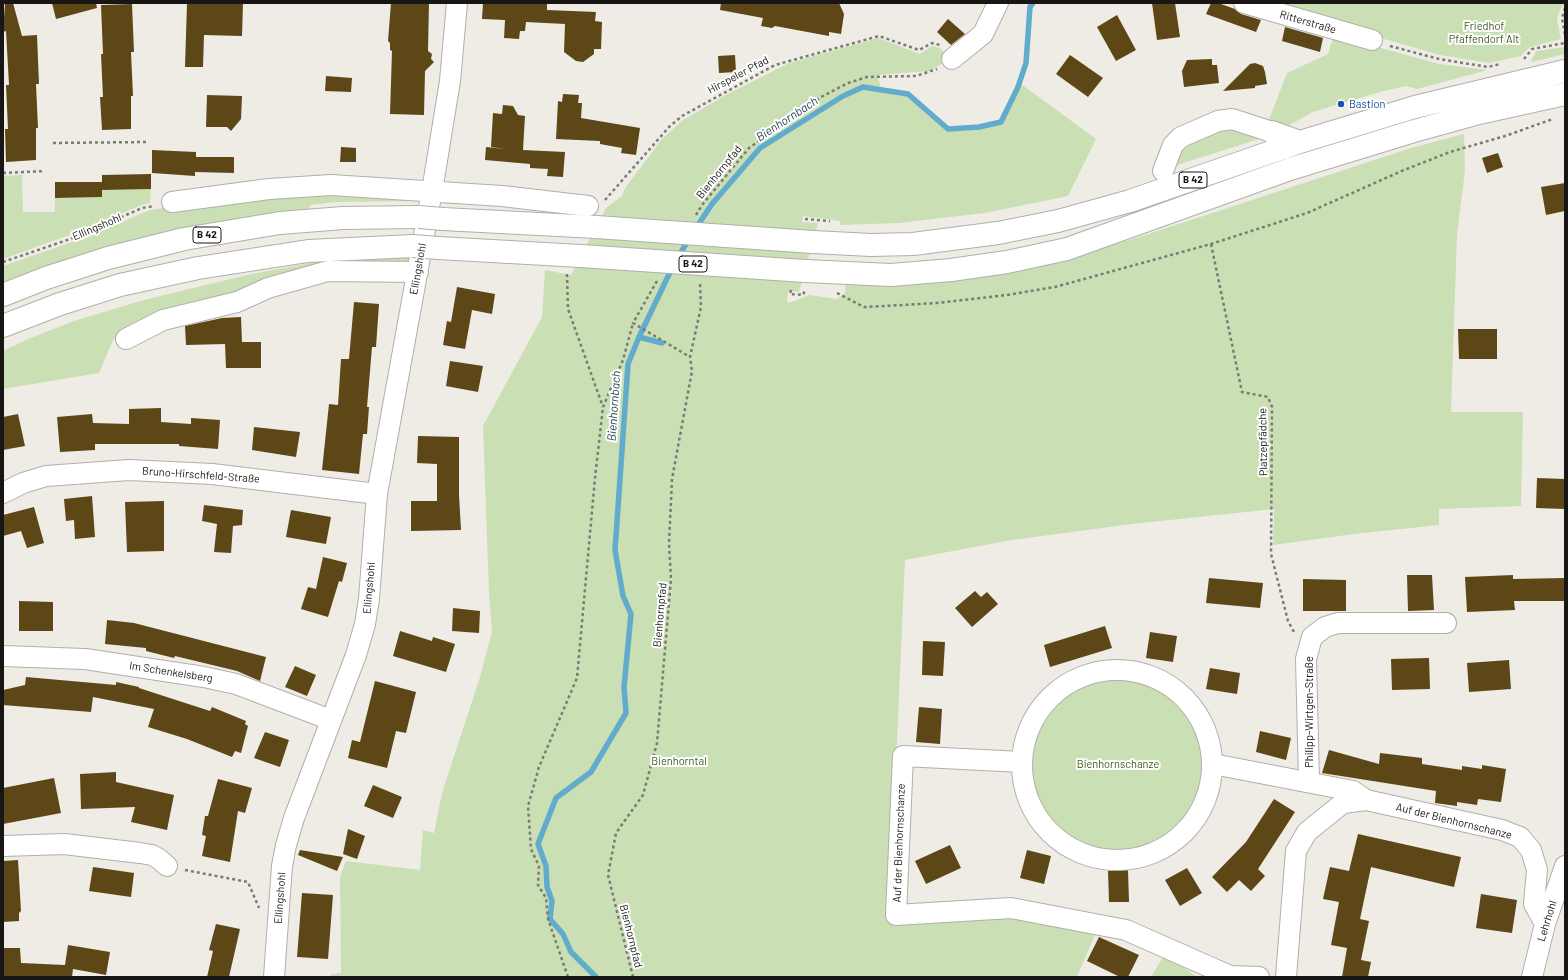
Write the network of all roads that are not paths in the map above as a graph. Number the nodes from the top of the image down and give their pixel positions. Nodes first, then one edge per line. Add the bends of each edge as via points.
1 (457, 3) edge
2 (998, 3) edge
3 (1244, 3) edge
4 (1372, 40) road end
5 (952, 59) road end
6 (1565, 72) edge
7 (1565, 94) edge
8 (1272, 132) joint
9 (1300, 142) junction
10 (1163, 171) joint
11 (432, 191) junction
12 (1151, 194) junction
13 (172, 202) road end
14 (597, 202) road end
15 (418, 272) junction
16 (3, 295) edge
17 (13, 322) edge
18 (3, 333) edge
19 (126, 339) dead end
20 (3, 493) edge
21 (377, 494) junction
22 (1446, 624) dead end
23 (3, 656) edge
24 (331, 720) junction
25 (1022, 762) junction
26 (1213, 764) junction
27 (1309, 781) junction
28 (1366, 800) junction
29 (3, 846) edge
30 (167, 866) dead end
31 (1565, 866) edge
32 (1545, 924) junction
33 (274, 977) edge
34 (1259, 977) edge
35 (1286, 977) edge
36 (1532, 977) edge

1 - 11 street, Ellingshohl via 450,81
2 - 5 street via 983,34
3 - 4 street, Ritterstraße
6 - 9 highway, B 42 via 1415,107
7 - 17 highway, B 42, bridge via 1479,112 1414,130 1290,169 1068,249 1007,262 951,270 806,279 574,262 413,246 308,251 198,268 120,285
8 - 9 highway
8 - 10 street via 1232,119 1218,121 1181,137 1173,146
9 - 12 highway, B 42
10 - 12 highway
11 - 13 street via 331,185 269,189
11 - 14 street
11 - 15 street, Ellingshohl
12 - 16 highway, B 42, bridge via 1058,221 960,239 914,244 813,242 419,217 288,222 184,239 108,258
15 - 19 street via 328,271 268,288 237,302 163,320
15 - 21 street, Ellingshohl
17 - 18 highway
20 - 21 street, Bruno-Hirschfeld-Straße via 46,476 136,470 212,474
21 - 24 street, Ellingshohl via 365,624
22 - 27 street, Philipp-Wirtgen-Straße via 1338,623 1325,627 1312,637 1306,659
23 - 24 street, Im Schenkelsberg via 85,659 204,677 236,684
24 - 33 street, Ellingshohl via 294,818 284,855
25 - 26 street via 1029,728 1048,699 1061,687 1082,676 1116,669 1155,677 1184,696 1204,725 1210,741
25 - 26 street via 1024,784 1029,800 1050,833 1063,844 1083,854 1099,859 1122,860 1144,857 1160,850 1187,831 1205,803
25 - 34 street, Auf der Bienhornschanze via 902,756 896,915 1011,908 1126,930 1230,976
26 - 27 street, Auf der Bienhornschanze
27 - 28 street, Auf der Bienhornschanze via 1353,791
28 - 32 street, Auf der Bienhornschanze via 1502,830 1520,837 1531,850 1537,870 1534,904
28 - 35 street, Auf der Bienhornschanze via 1343,803 1307,832 1296,852
29 - 30 street via 64,844 140,853 155,857
31 - 32 street, Lehrhohl
32 - 36 street, Lehrhohl

